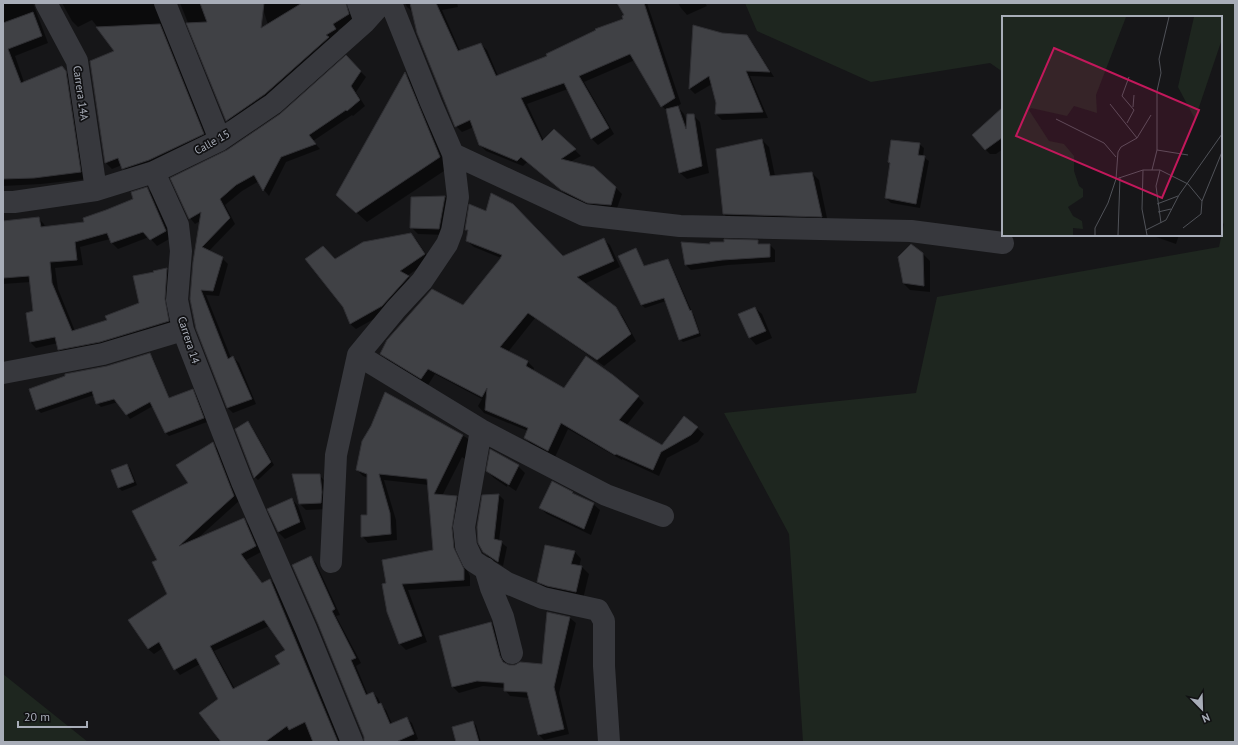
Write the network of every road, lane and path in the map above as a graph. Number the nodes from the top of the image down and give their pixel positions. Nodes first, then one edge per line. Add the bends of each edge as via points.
1 (46, 3) edge
2 (165, 3) edge
3 (382, 3) edge
4 (391, 3) edge
5 (361, 13) edge
6 (220, 140) junction
7 (453, 154) junction
8 (154, 172) junction
9 (96, 190) junction
10 (3, 202) edge
11 (1004, 244) dead end
12 (183, 330) junction
13 (358, 355) junction
14 (3, 373) edge
15 (481, 430) junction
16 (663, 516) dead end
17 (331, 562) dead end
18 (485, 568) junction
19 (512, 653) dead end
20 (352, 742) edge
21 (609, 742) edge

1 - 9 street, Carrera 14A via 77,61
2 - 6 street
3 - 5 street, Calle 15
4 - 7 street
5 - 6 street, Calle 15 via 273,104
6 - 8 street, Calle 15
7 - 11 street via 584,215 680,226 911,231
7 - 13 street via 458,197 447,244 422,281
8 - 9 street, Calle 15
8 - 12 street, Carrera 14 via 178,225 181,251 177,300
9 - 10 street, Calle 15
12 - 14 street via 103,354
12 - 20 street, Carrera 14 via 242,482
13 - 15 street
13 - 17 street via 336,455
15 - 16 street via 606,495
15 - 18 street via 464,527 466,546 473,560
18 - 19 street via 504,617
18 - 21 street via 507,583 543,598 598,610 604,621

